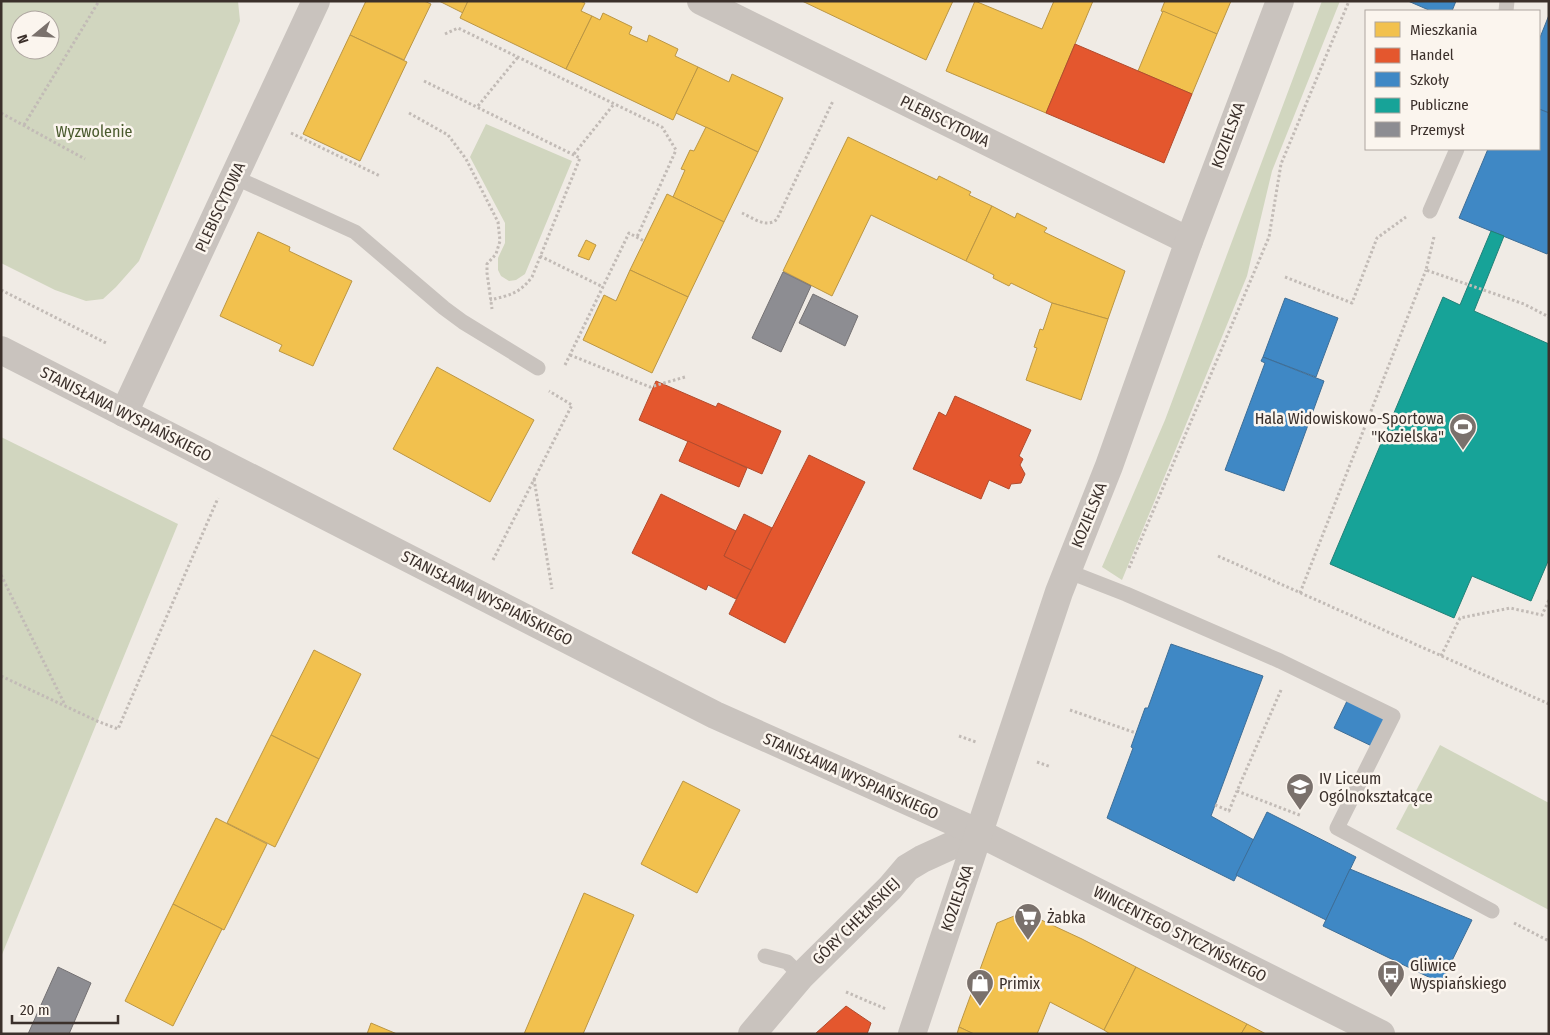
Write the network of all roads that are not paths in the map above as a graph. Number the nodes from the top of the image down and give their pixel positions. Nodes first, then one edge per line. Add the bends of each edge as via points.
1 (316, 1) edge
2 (701, 1) edge
3 (1280, 1) edge
4 (1457, 150) edge
5 (234, 177) junction
6 (1430, 211) road end
7 (1189, 240) junction
8 (1, 350) edge
9 (538, 368) dead end
10 (124, 413) junction
11 (1067, 571) junction
12 (979, 833) junction
13 (1492, 911) road end
14 (765, 956) dead end
15 (801, 976) junction
16 (752, 1034) edge
17 (912, 1034) edge
18 (1381, 1034) edge

1 - 5 street, PLEBISCYTOWA
2 - 7 street, PLEBISCYTOWA
3 - 7 street, KOZIELSKA
4 - 6 lane
5 - 9 lane via 356,232 444,308
5 - 10 street, PLEBISCYTOWA
7 - 11 street, KOZIELSKA via 1109,466
8 - 10 street, STANISŁAWA WYSPIAŃSKIEGO
10 - 12 street, STANISŁAWA WYSPIAŃSKIEGO via 715,715
11 - 12 street, KOZIELSKA
11 - 13 lane via 1292,666 1393,716 1337,828
12 - 15 street, GÓRY CHEŁMSKIEJ via 908,868
12 - 17 street, KOZIELSKA
12 - 18 street, WINCENTEGO STYCZYŃSKIEGO
14 - 15 lane via 787,962
15 - 16 street, GÓRY CHEŁMSKIEJ

